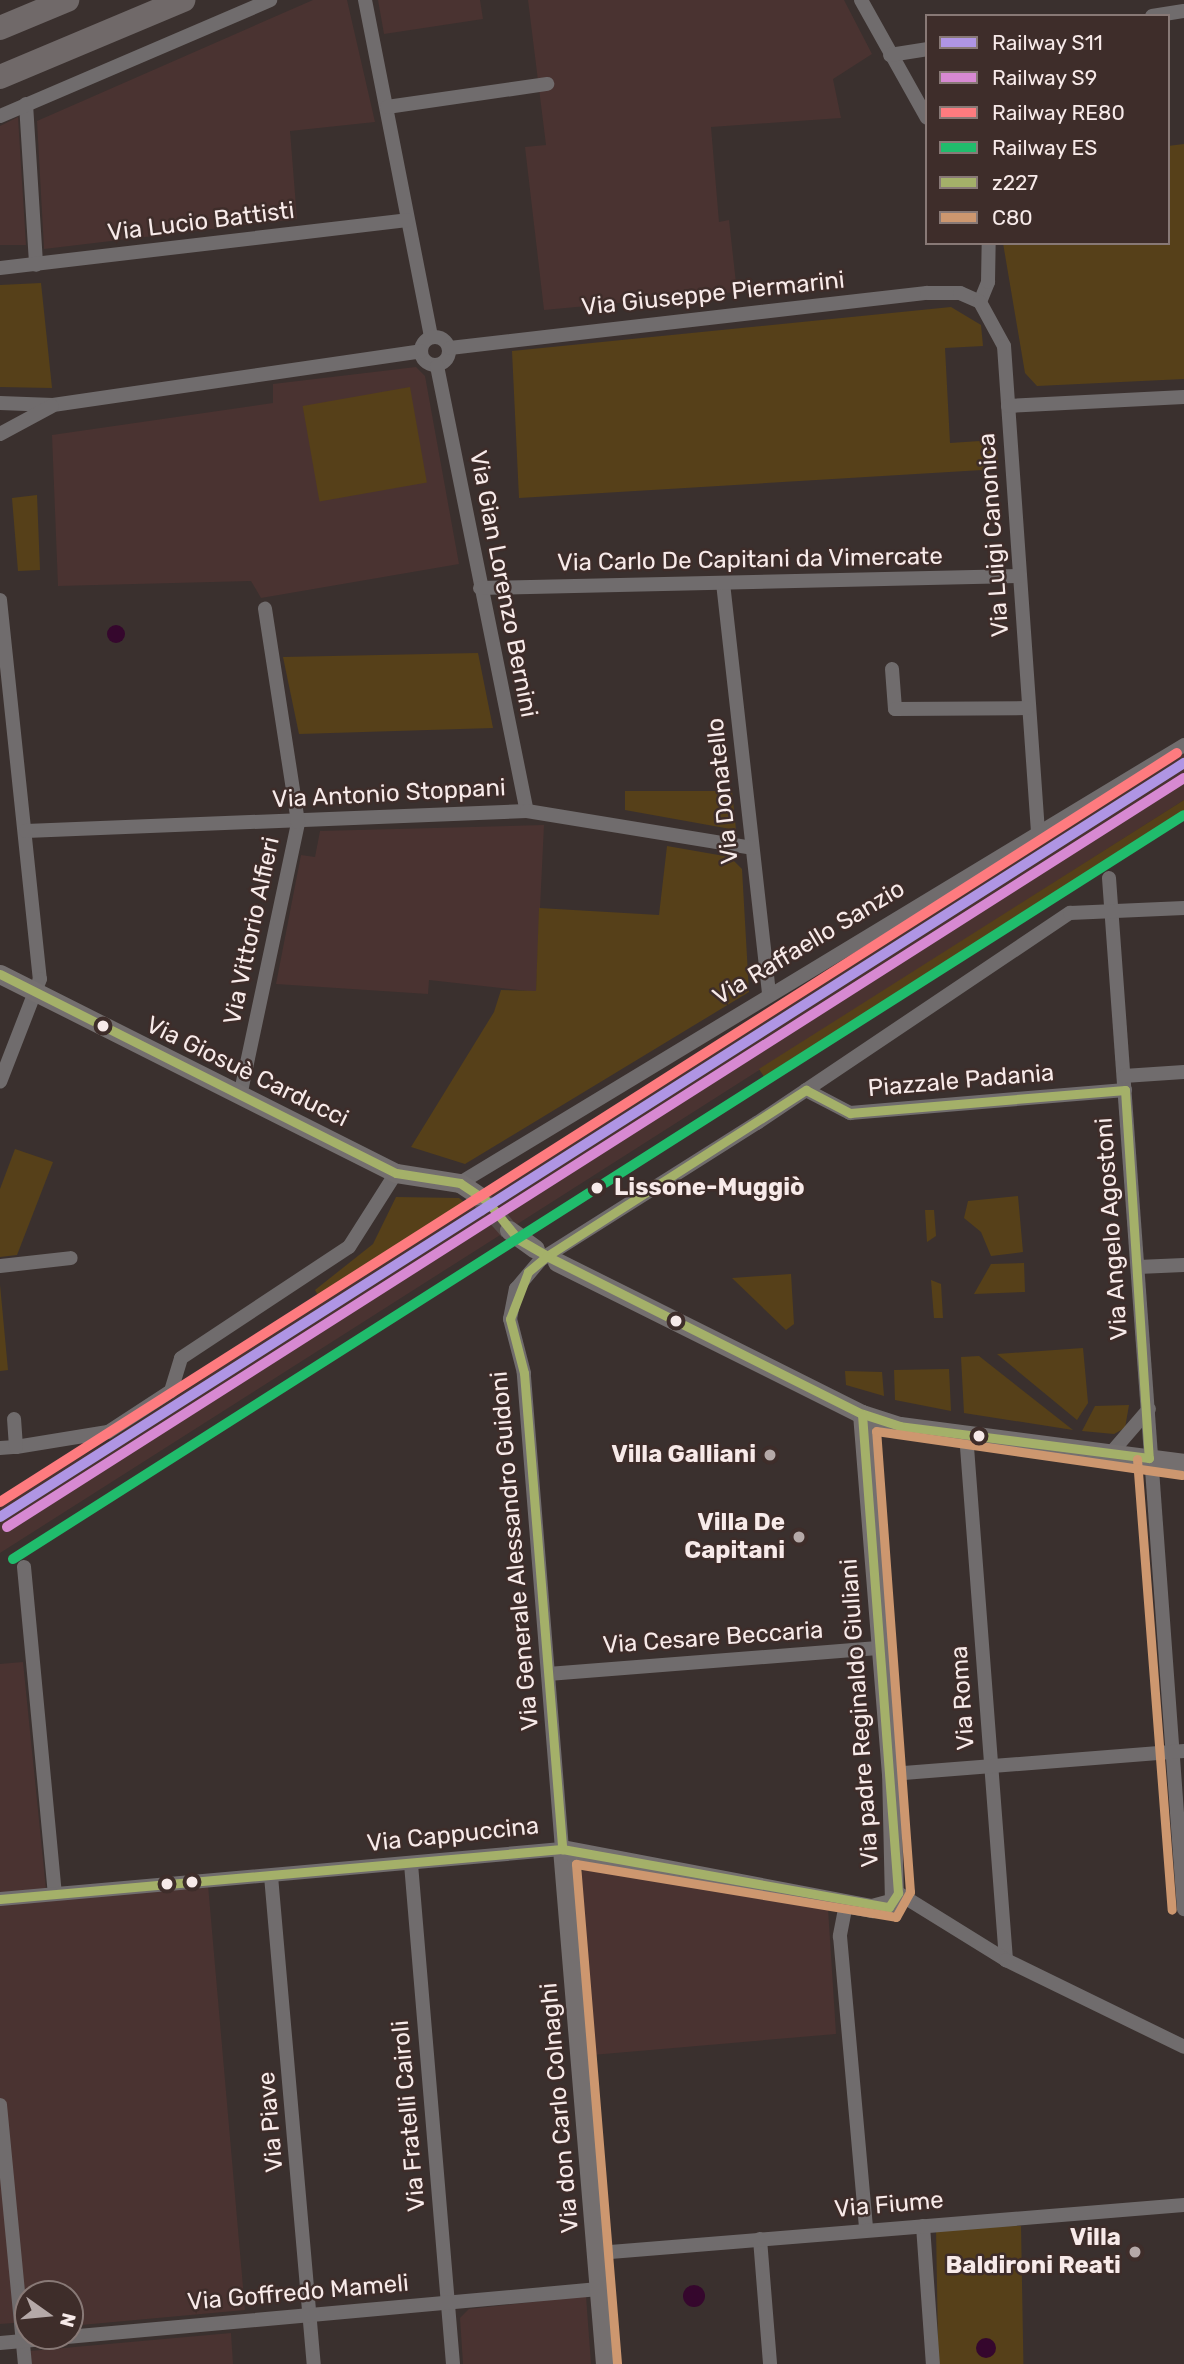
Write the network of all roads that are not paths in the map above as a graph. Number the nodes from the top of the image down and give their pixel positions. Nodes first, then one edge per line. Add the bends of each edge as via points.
1 (67, 0) edge
2 (183, 0) edge
3 (270, 0) edge
4 (365, 0) edge
5 (861, 0) edge
6 (1184, 11) edge
7 (1165, 14) edge
8 (0, 28) edge
9 (925, 49) edge
10 (890, 55) junction
11 (0, 77) edge
12 (547, 84) dead end
13 (26, 104) junction
14 (387, 107) junction
15 (925, 115) edge
16 (0, 116) edge
17 (407, 220) junction
18 (989, 245) edge
19 (36, 265) junction
20 (0, 268) edge
21 (980, 302) junction
22 (431, 337) junction
23 (450, 348) junction
24 (421, 351) junction
25 (437, 366) junction
26 (1184, 397) edge
27 (0, 403) edge
28 (54, 405) junction
29 (1008, 406) junction
30 (0, 434) edge
31 (1020, 576) junction
32 (723, 583) junction
33 (480, 588) junction
34 (0, 600) edge
35 (265, 609) dead end
36 (892, 669) dead end
37 (1027, 708) junction
38 (1184, 745) edge
39 (527, 811) junction
40 (299, 822) junction
41 (26, 831) junction
42 (1038, 832) junction
43 (752, 848) junction
44 (1109, 878) dead end
45 (1184, 908) edge
46 (1111, 914) junction
47 (0, 974) edge
48 (35, 992) junction
49 (769, 994) junction
50 (1184, 1072) edge
51 (0, 1082) edge
52 (1125, 1083) junction
53 (806, 1090) junction
54 (240, 1096) junction
55 (396, 1173) junction
56 (460, 1183) junction
57 (478, 1195) tunnel mouth
58 (509, 1230) tunnel mouth
59 (544, 1257) junction
60 (71, 1258) dead end
61 (1184, 1265) edge
62 (0, 1266) edge
63 (1138, 1268) junction
64 (1149, 1409) junction
65 (862, 1414) junction
66 (14, 1419) dead end
67 (966, 1434) junction
68 (16, 1447) junction
69 (0, 1448) edge
70 (1111, 1453) junction
71 (1149, 1458) junction
72 (1184, 1463) edge
73 (24, 1567) dead end
74 (881, 1648) junction
75 (548, 1674) junction
76 (1179, 1752) edge
77 (990, 1768) junction
78 (891, 1773) junction
79 (562, 1849) junction
80 (411, 1864) junction
81 (271, 1876) junction
82 (55, 1892) junction
83 (898, 1893) junction
84 (0, 1899) edge
85 (1184, 1900) edge
86 (846, 1904) junction
87 (1184, 1909) edge
88 (1006, 1960) junction
89 (1184, 2047) edge
90 (0, 2105) edge
91 (1184, 2205) edge
92 (923, 2226) junction
93 (866, 2230) junction
94 (760, 2239) junction
95 (598, 2253) junction
96 (17, 2280) edge
97 (599, 2288) junction
98 (448, 2303) junction
99 (311, 2314) junction
100 (84, 2335) edge
101 (314, 2364) edge
102 (453, 2364) edge
103 (605, 2364) edge
104 (770, 2364) edge
105 (933, 2364) edge

1 - 8 highway
2 - 11 highway
3 - 13 street
4 - 14 street
5 - 10 street
6 - 7 street
9 - 10 street
10 - 15 street
12 - 14 street
13 - 16 street
13 - 19 street
14 - 17 street
17 - 19 street, Via Lucio Battisti
17 - 22 street
18 - 21 street via 988,282
19 - 20 street, Via Lucio Battisti
21 - 23 street, Via Giuseppe Piermarini via 960,293 927,293
21 - 29 street, Via Luigi Canonica via 1004,346
22 - 23 street
22 - 24 street
23 - 25 street
24 - 25 street via 425,362
24 - 28 street
25 - 33 street, Via Gian Lorenzo Bernini
26 - 29 street
27 - 28 street
28 - 30 street
29 - 31 street, Via Luigi Canonica
31 - 32 street, Via Carlo De Capitani da Vimercate
31 - 37 street, Via Luigi Canonica
32 - 33 street, Via Carlo De Capitani da Vimercate
32 - 43 street, Via Donatello
33 - 39 street, Via Gian Lorenzo Bernini
34 - 41 street
35 - 40 street, Via Vittorio Alfieri
36 - 37 street via 895,709
37 - 42 street, Via Luigi Canonica
38 - 42 street, Via Raffaello Sanzio
39 - 40 street, Via Antonio Stoppani
39 - 43 street, Via Antonio Stoppani
40 - 41 street, Via Antonio Stoppani
40 - 54 street, Via Vittorio Alfieri
41 - 48 street via 40,979
42 - 49 street, Via Raffaello Sanzio
43 - 49 street, Via Donatello
44 - 46 street, Via Angelo Agostoni
45 - 46 street
46 - 52 street, Via Angelo Agostoni
46 - 53 street via 1070,912
47 - 48 street, Via Giosuè Carducci
48 - 51 street
48 - 54 street, Via Giosuè Carducci
49 - 56 street, Via Raffaello Sanzio
50 - 52 street, Piazzale Padania
52 - 53 street, Piazzale Padania via 850,1113
52 - 63 street, Via Angelo Agostoni
53 - 59 street
54 - 55 street, Via Giosuè Carducci
55 - 56 street, Via Giosuè Carducci
55 - 68 street via 349,1247 181,1358 171,1391 108,1432
56 - 57 street, Via Giosuè Carducci
58 - 59 street
59 - 65 street
59 - 75 street, Via Generale Alessandro Guidoni via 510,1306 524,1373
60 - 62 street
61 - 63 street
63 - 64 street, Via Angelo Agostoni
64 - 70 street
64 - 71 street, Via Angelo Agostoni
65 - 67 street
65 - 74 street, Via padre Reginaldo Giuliani
66 - 68 street
67 - 70 street
67 - 77 street, Via Roma
68 - 69 street
70 - 71 street
71 - 72 street
71 - 76 street, Via Angelo Agostoni
73 - 82 street
74 - 75 street, Via Cesare Beccaria
74 - 78 street, Via padre Reginaldo Giuliani
75 - 79 street, Via Generale Alessandro Guidoni
76 - 77 street
76 - 85 street, Via Angelo Agostoni
77 - 78 street
77 - 88 street, Via Roma
78 - 83 street, Via padre Reginaldo Giuliani
79 - 80 street, Via Cappuccina
79 - 86 street, Via Cappuccina
79 - 95 street, Via don Carlo Colnaghi
80 - 81 street, Via Cappuccina
80 - 98 street, Via Fratelli Cairoli
81 - 82 street, Via Cappuccina
81 - 99 street, Via Piave
82 - 84 street, Via Cappuccina
83 - 86 street, Via Cappuccina via 889,1907
83 - 88 street, Via padre Reginaldo Giuliani
85 - 87 street, Via Angelo Agostoni
86 - 93 street via 841,1936
88 - 89 street, Via padre Reginaldo Giuliani
90 - 96 street
91 - 92 street, Via Fiume
92 - 93 street, Via Fiume
92 - 105 street
93 - 94 street, Via Fiume
94 - 95 street, Via Fiume
94 - 104 street
95 - 97 street, Via don Carlo Colnaghi
97 - 98 street, Via Goffredo Mameli
97 - 103 street, Via don Carlo Colnaghi
98 - 99 street, Via Goffredo Mameli
98 - 102 street, Via Fratelli Cairoli
99 - 100 street, Via Goffredo Mameli
99 - 101 street, Via Piave

